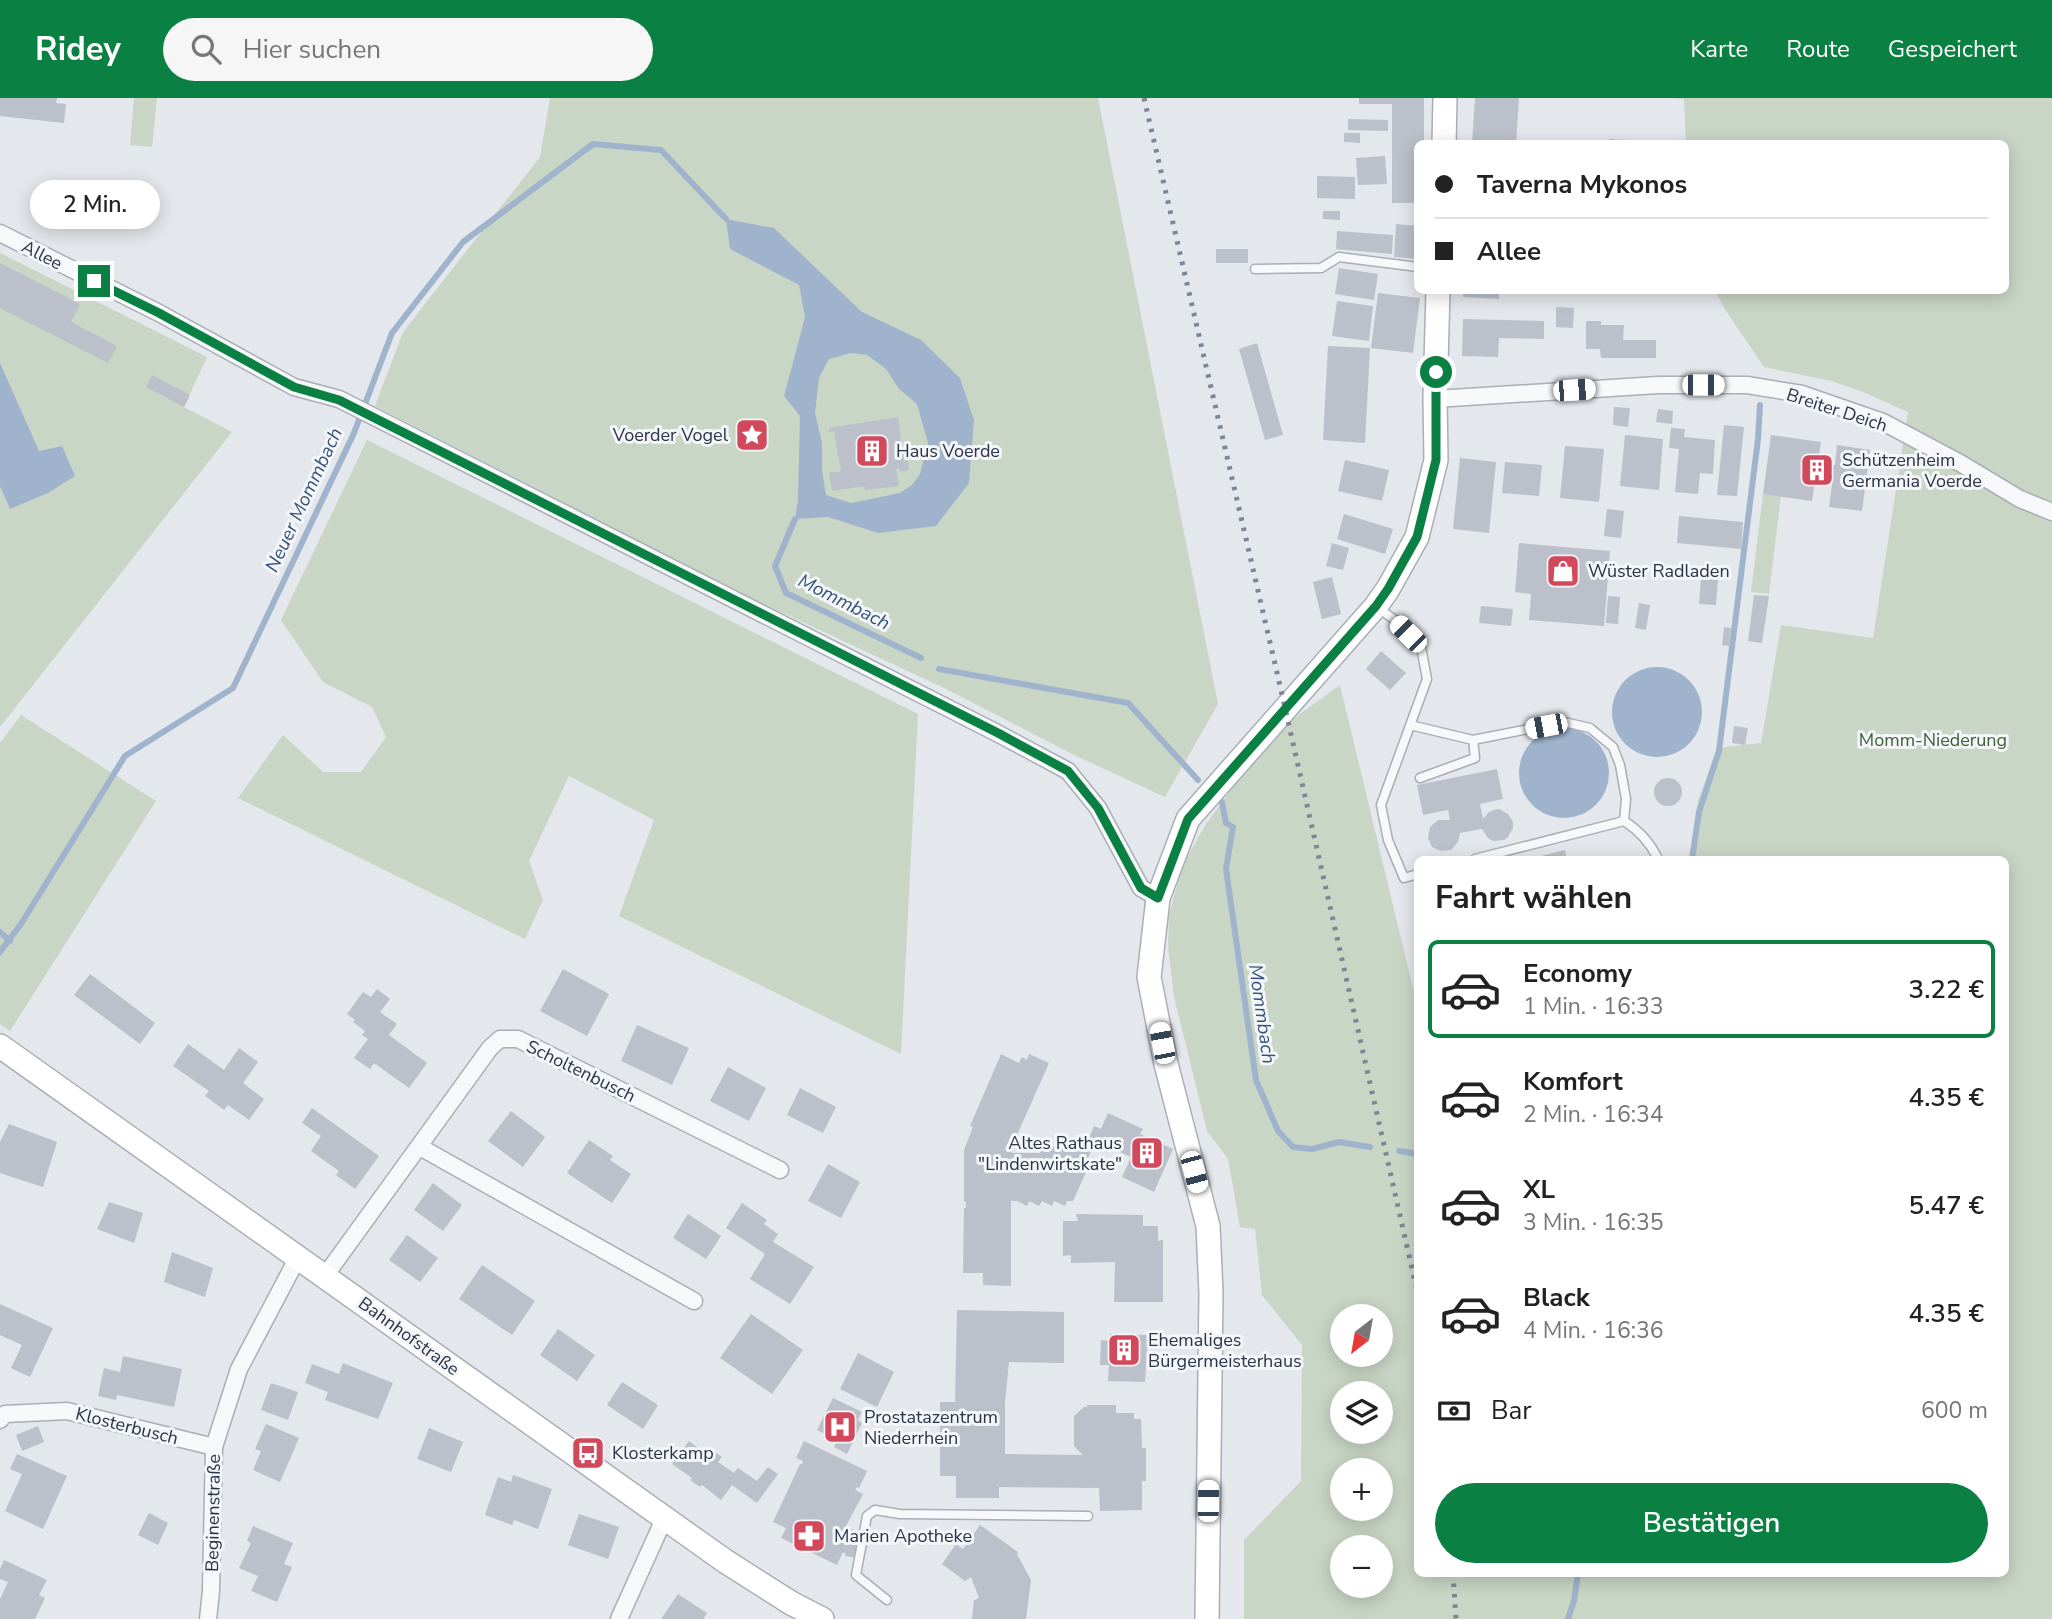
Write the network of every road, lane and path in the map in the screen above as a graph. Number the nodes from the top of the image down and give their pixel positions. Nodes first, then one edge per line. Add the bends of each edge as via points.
1 (1445, 98) edge
2 (1444, 140) edge
3 (0, 233) edge
4 (1414, 266) edge
5 (1255, 269) dead end
6 (1438, 294) edge
7 (1435, 398) junction
8 (2052, 512) edge
9 (1376, 606) junction
10 (1410, 725) junction
11 (1473, 740) junction
12 (1420, 778) dead end
13 (1624, 821) junction
14 (1487, 856) edge
15 (1657, 856) edge
16 (1414, 875) edge
17 (1158, 898) junction
18 (0, 1046) edge
19 (420, 1147) junction
20 (780, 1170) dead end
21 (298, 1257) junction
22 (325, 1276) junction
23 (694, 1301) dead end
24 (0, 1420) edge
25 (214, 1447) junction
26 (1088, 1516) dead end
27 (664, 1519) junction
28 (887, 1600) dead end
29 (208, 1619) edge
30 (619, 1619) edge
31 (822, 1619) edge
32 (1207, 1619) edge

1 - 2 main road
3 - 17 street, Allee via 294,387 339,400 1068,771 1098,808 1141,888
4 - 5 lane via 1339,257 1321,268
6 - 7 main road
7 - 8 street, Breiter Deich via 1658,385 1747,385 1802,394 1883,422 2020,499
7 - 9 main road via 1436,460 1417,537
9 - 10 lane via 1421,647 1427,679
9 - 17 main road via 1188,819
10 - 11 lane
10 - 16 lane via 1381,805 1388,840 1404,878
11 - 12 lane via 1475,758
11 - 13 lane via 1564,722 1590,729 1613,747 1620,765 1626,799
13 - 14 lane
13 - 15 lane via 1652,845
17 - 32 main road via 1149,977 1166,1064 1208,1226
18 - 21 main road, Bahnhofstraße
19 - 20 street, Scholtenbusch via 490,1048 500,1039 518,1039
19 - 22 street, Scholtenbusch
19 - 23 street
21 - 22 main road, Bahnhofstraße
21 - 25 street, Beginenstraße via 239,1369
22 - 27 main road, Bahnhofstraße
24 - 25 street, Klosterbusch via 5,1414 67,1411
25 - 29 street, Beginenstraße
26 - 28 lane via 875,1510 867,1516 856,1575
27 - 30 street
27 - 31 main road, Bahnhofstraße

